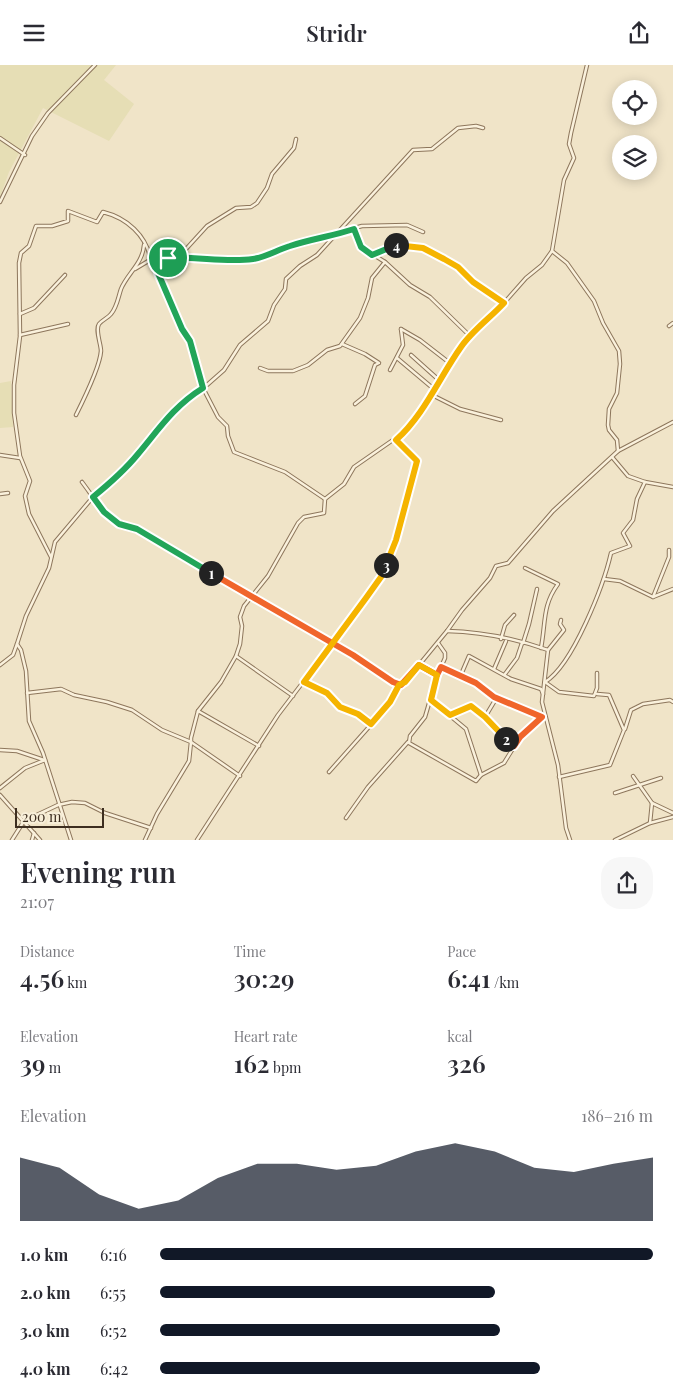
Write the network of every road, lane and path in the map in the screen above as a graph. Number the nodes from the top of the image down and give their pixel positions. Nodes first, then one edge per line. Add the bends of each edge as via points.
1 (94, 65) edge
2 (587, 65) edge
3 (483, 128) dead end
4 (0, 138) edge
5 (296, 139) dead end
6 (25, 155) junction
7 (0, 202) edge
8 (354, 229) junction
9 (423, 232) dead end
10 (334, 235) junction
11 (144, 244) junction
12 (552, 251) junction
13 (372, 255) junction
14 (168, 258) junction
15 (151, 260) junction
16 (385, 262) junction
17 (134, 270) junction
18 (65, 275) dead end
19 (504, 303) junction
20 (20, 314) junction
21 (673, 323) edge
22 (68, 324) dead end
23 (669, 326) dead end
24 (20, 335) junction
25 (470, 336) junction
26 (342, 344) junction
27 (411, 355) dead end
28 (397, 358) junction
29 (451, 363) junction
30 (260, 368) dead end
31 (390, 370) dead end
32 (440, 381) junction
33 (203, 388) junction
34 (435, 390) junction
35 (432, 394) junction
36 (356, 404) dead end
37 (76, 415) dead end
38 (501, 420) dead end
39 (673, 422) edge
40 (396, 440) junction
41 (618, 451) junction
42 (0, 455) edge
43 (612, 457) junction
44 (20, 458) junction
45 (82, 482) dead end
46 (645, 482) junction
47 (673, 487) edge
48 (8, 493) dead end
49 (0, 494) edge
50 (93, 497) junction
51 (325, 499) junction
52 (669, 550) dead end
53 (52, 558) junction
54 (525, 568) dead end
55 (604, 579) junction
56 (537, 589) dead end
57 (673, 589) edge
58 (251, 596) junction
59 (653, 597) junction
60 (514, 615) dead end
61 (561, 620) dead end
62 (447, 631) junction
63 (501, 639) junction
64 (506, 640) junction
65 (438, 643) junction
66 (522, 643) junction
67 (332, 644) junction
68 (17, 645) junction
69 (541, 648) junction
70 (548, 651) junction
71 (236, 656) junction
72 (0, 665) edge
73 (419, 665) junction
74 (441, 667) junction
75 (494, 669) junction
76 (597, 673) dead end
77 (505, 674) junction
78 (437, 675) junction
79 (460, 677) junction
80 (304, 682) junction
81 (545, 682) junction
82 (399, 685) junction
83 (27, 693) junction
84 (544, 694) junction
85 (597, 694) junction
86 (293, 696) junction
87 (497, 697) junction
88 (431, 700) junction
89 (673, 702) edge
90 (198, 711) junction
91 (450, 715) junction
92 (543, 715) junction
93 (485, 717) junction
94 (371, 724) junction
95 (624, 730) junction
96 (191, 742) junction
97 (408, 742) junction
98 (259, 746) junction
99 (514, 746) junction
100 (0, 750) edge
101 (45, 760) junction
102 (329, 772) dead end
103 (480, 775) junction
104 (240, 776) junction
105 (633, 776) dead end
106 (560, 777) junction
107 (661, 779) dead end
108 (640, 785) junction
109 (0, 788) edge
110 (615, 793) dead end
111 (0, 795) edge
112 (652, 803) junction
113 (58, 805) junction
114 (673, 813) edge
115 (673, 817) edge
116 (346, 818) dead end
117 (24, 821) junction
118 (650, 823) junction
119 (151, 829) junction
120 (34, 833) junction
121 (12, 840) edge
122 (32, 840) edge
123 (40, 840) edge
124 (71, 840) edge
125 (145, 840) edge
126 (197, 840) edge
127 (570, 840) edge
128 (616, 840) edge

1 - 6 street via 48,113 32,136
2 - 12 street via 569,145 574,158 564,180
3 - 10 street via 458,128 432,149 413,150
4 - 6 street
5 - 14 street via 294,148 272,174 257,203 223,216 207,226 186,249
6 - 7 street
8 - 9 street via 404,225
8 - 10 street
8 - 13 street via 361,247
10 - 14 street via 288,246 255,259
10 - 33 street via 317,255 286,279 268,321 240,345 224,370
11 - 15 street
11 - 17 street
11 - 20 street via 141,236 125,220 103,212 97,222 68,211 68,221 36,226 19,263
12 - 19 street
12 - 41 street via 567,263 594,301 619,351 617,393 609,409 608,425 617,440
13 - 16 street
13 - 19 street via 399,245 423,248 458,267 473,282
14 - 15 street
14 - 33 street via 158,273 190,341
15 - 17 street
16 - 25 street via 410,285 430,297
16 - 26 street via 372,278 360,318
17 - 37 street via 112,313 99,324 100,362
18 - 20 street via 34,308
19 - 25 street
20 - 24 street
21 - 23 street
22 - 24 street
24 - 44 street via 14,413
25 - 29 street
26 - 30 street via 293,371
26 - 36 street via 379,363 375,365 365,396
27 - 32 street
28 - 29 street via 403,345 401,329
28 - 31 street
28 - 34 street
29 - 32 street
32 - 34 street
33 - 50 street via 186,399 158,426 128,465
33 - 51 street via 218,417 227,426 234,452 285,472
34 - 35 street
35 - 38 street via 460,409
35 - 40 street
39 - 41 street
40 - 51 street via 382,446 354,467 344,484
40 - 67 street via 417,461 396,540 381,577
41 - 43 street
42 - 44 street
43 - 46 street via 628,476
43 - 62 street via 553,511 508,563 496,566
44 - 53 street via 30,481 25,496 29,514
45 - 50 street
46 - 47 street
46 - 55 street via 637,499 633,520 624,531 629,548 611,553
48 - 49 street
50 - 53 street via 55,541
50 - 58 street via 119,524 137,529
51 - 58 street via 324,513 304,517 298,523 268,576
52 - 59 street
53 - 68 street
54 - 69 street via 558,584 547,600
55 - 59 street via 620,581
55 - 81 street via 572,651
56 - 66 street
57 - 59 street
58 - 67 street
58 - 71 street via 240,617 242,626
60 - 63 street via 505,625
61 - 70 street via 563,634
62 - 63 street
62 - 65 street
63 - 64 street
64 - 66 street
64 - 75 street
65 - 73 street
65 - 74 street via 446,656
66 - 69 street
66 - 77 street via 517,658
67 - 80 street
67 - 82 street
68 - 72 street via 13,655
68 - 83 street via 26,671
69 - 70 street
70 - 81 street
71 - 86 street
71 - 90 street via 221,683
73 - 78 street
73 - 82 street
74 - 78 street
74 - 79 street
75 - 77 street
75 - 79 street via 469,656
76 - 85 street
77 - 84 street via 542,689
78 - 88 street
79 - 87 street
80 - 86 street
80 - 94 street via 327,693 340,707 358,714
81 - 84 street
81 - 85 street via 559,692
82 - 94 street via 390,702
83 - 96 street via 61,689 107,702 132,710 162,730
83 - 101 street via 29,721
84 - 92 street
85 - 95 street via 609,695
86 - 98 street
87 - 92 street
87 - 93 street
88 - 91 street
88 - 97 street via 426,717
89 - 95 street via 643,704 631,710
90 - 96 street
90 - 98 street
91 - 93 street via 471,706
91 - 103 street via 466,729
92 - 99 street
92 - 106 street
93 - 99 street
94 - 102 street
95 - 106 street via 610,765
96 - 104 street
96 - 119 street via 189,761
97 - 103 street via 476,781
97 - 116 street via 368,787
98 - 104 street
99 - 103 street via 504,763
100 - 101 street via 17,751
101 - 109 street via 24,768
101 - 113 street
104 - 126 street
105 - 108 street
106 - 127 street
107 - 108 street
108 - 110 street
108 - 112 street
111 - 117 street
112 - 114 street
112 - 118 street
113 - 117 street
113 - 119 street via 85,803
113 - 124 street
115 - 118 street
117 - 120 street
117 - 121 street
118 - 128 street
119 - 125 street
120 - 122 street
120 - 123 street

